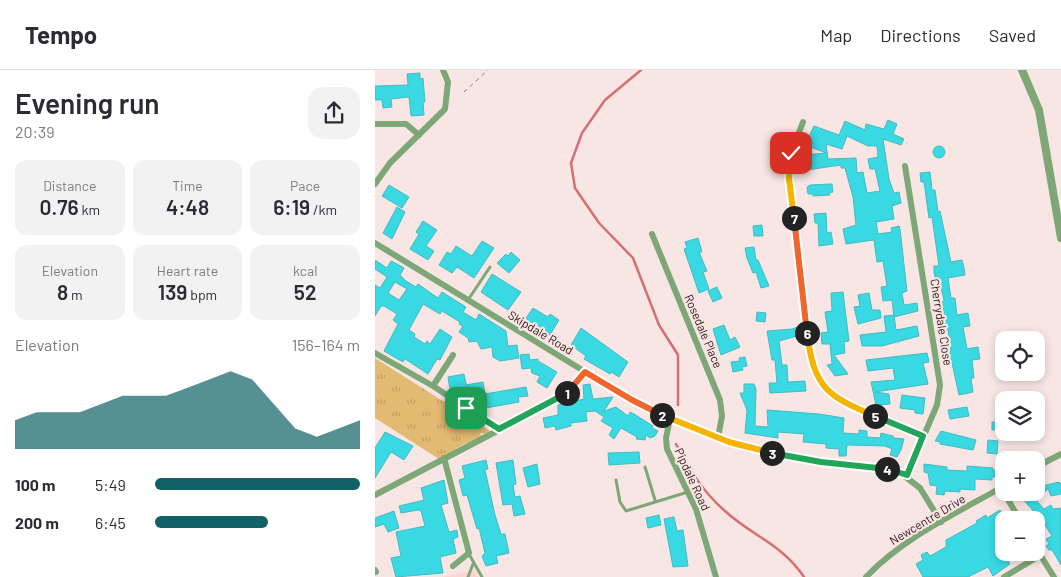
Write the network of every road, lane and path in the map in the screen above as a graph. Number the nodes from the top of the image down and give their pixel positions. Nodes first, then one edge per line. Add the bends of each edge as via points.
1 (443, 70) edge
2 (488, 70) edge
3 (1022, 70) edge
4 (464, 92) dead end
5 (803, 122) dead end
6 (375, 124) edge
7 (419, 135) junction
8 (905, 166) dead end
9 (375, 184) edge
10 (652, 234) dead end
11 (1061, 238) edge
12 (375, 243) edge
13 (490, 267) dead end
14 (468, 301) junction
15 (375, 354) edge
16 (453, 355) dead end
17 (585, 372) junction
18 (433, 386) junction
19 (671, 419) junction
20 (499, 429) junction
21 (923, 436) junction
22 (718, 438) junction
23 (1061, 454) edge
24 (444, 458) junction
25 (1045, 462) edge
26 (645, 467) dead end
27 (907, 475) junction
28 (616, 480) dead end
29 (995, 491) edge
30 (688, 492) junction
31 (375, 495) edge
32 (655, 500) junction
33 (941, 522) junction
34 (469, 553) junction
35 (1031, 561) edge
36 (1045, 561) edge
37 (473, 564) junction
38 (453, 566) dead end
39 (468, 577) edge
40 (482, 577) edge
41 (716, 577) edge
42 (866, 577) edge
43 (1004, 577) edge
44 (1054, 577) edge

1 - 7 street via 448,82 447,104 437,119
2 - 4 path
3 - 11 street via 1039,110
5 - 21 street via 791,153 789,179 814,372 828,392 839,400
6 - 7 street via 406,124
7 - 9 street via 390,163
8 - 21 street, Cherrydale Close via 940,385 937,404
10 - 22 street, Rosedale Place via 720,400 722,416
12 - 14 street, Skipdale Road
13 - 14 lane
14 - 17 street, Skipdale Road
15 - 18 street
16 - 18 street
17 - 19 street, Skipdale Road
17 - 20 street via 562,397
18 - 20 street
19 - 22 street, Skipdale Road
19 - 30 street, Pipdale Road via 667,449
20 - 24 street
21 - 27 street, Cherrydale Close
22 - 27 street, Skipdale Road via 790,457 889,469
23 - 25 street
24 - 31 street
24 - 34 street
26 - 32 lane
27 - 33 street via 920,488
28 - 32 lane via 625,511
29 - 33 street, Newcentre Drive
30 - 32 lane
30 - 41 street, Pipdale Road
33 - 42 street, Newcentre Drive via 891,554
34 - 37 lane
34 - 38 street
35 - 43 street
36 - 44 street
37 - 39 lane
37 - 40 lane

